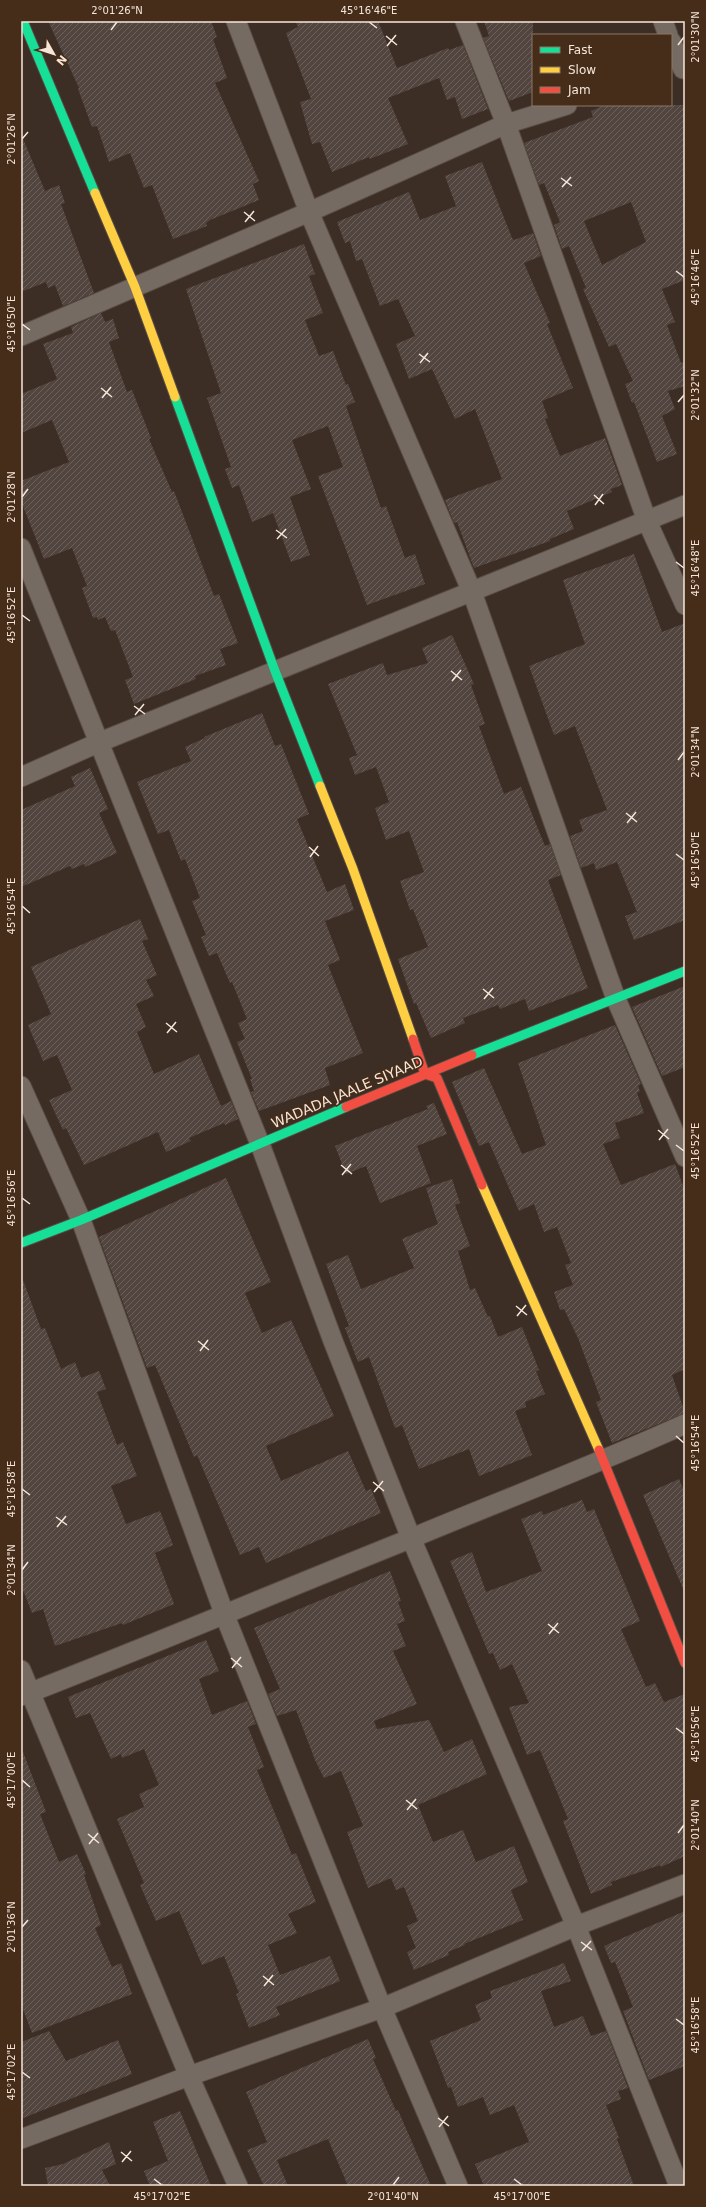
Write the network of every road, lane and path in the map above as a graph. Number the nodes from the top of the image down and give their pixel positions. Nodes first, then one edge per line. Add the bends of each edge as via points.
1 (23, 21) edge
2 (236, 21) edge
3 (465, 21) edge
4 (663, 21) edge
5 (668, 34) edge
6 (672, 44) edge
7 (680, 70) edge
8 (564, 106) edge
9 (506, 124) junction
10 (309, 212) junction
11 (135, 287) junction
12 (21, 336) edge
13 (685, 505) edge
14 (647, 521) junction
15 (21, 548) edge
16 (472, 592) junction
17 (685, 605) edge
18 (275, 671) junction
19 (100, 742) junction
20 (21, 777) edge
21 (685, 971) edge
22 (616, 999) junction
23 (425, 1074) junction
24 (21, 1086) edge
25 (260, 1144) junction
26 (685, 1157) edge
27 (81, 1220) junction
28 (21, 1243) edge
29 (685, 1424) edge
30 (604, 1461) junction
31 (411, 1538) junction
32 (225, 1616) junction
33 (685, 1663) edge
34 (21, 1670) edge
35 (25, 1694) edge
36 (685, 1884) edge
37 (576, 1926) junction
38 (382, 2008) junction
39 (189, 2076) junction
40 (21, 2139) edge
41 (238, 2186) edge
42 (458, 2186) edge
43 (679, 2186) edge

1 - 11 street
2 - 10 street
3 - 9 street
4 - 5 street
6 - 7 street
8 - 9 street
9 - 10 street
9 - 14 street
10 - 11 street
10 - 16 street
11 - 12 street
11 - 18 street
13 - 14 street
14 - 16 street
14 - 17 street
15 - 19 street
16 - 18 street
16 - 22 street
18 - 19 street
18 - 23 street via 353,869
19 - 20 street
19 - 25 street
21 - 22 street, WADADA JAALE SIYAAD
22 - 23 street, WADADA JAALE SIYAAD
22 - 26 street
23 - 25 street, WADADA JAALE SIYAAD
23 - 30 street via 437,1078
24 - 27 street
25 - 27 street, WADADA JAALE SIYAAD
25 - 31 street via 330,1333
27 - 28 street, WADADA JAALE SIYAAD
27 - 32 street
29 - 30 street
30 - 31 street
30 - 33 street
31 - 32 street
31 - 37 street
32 - 35 street
32 - 38 street
34 - 35 street
35 - 39 street
36 - 37 street
37 - 38 street
37 - 43 street
38 - 39 street
38 - 42 street
39 - 40 street
39 - 41 street

